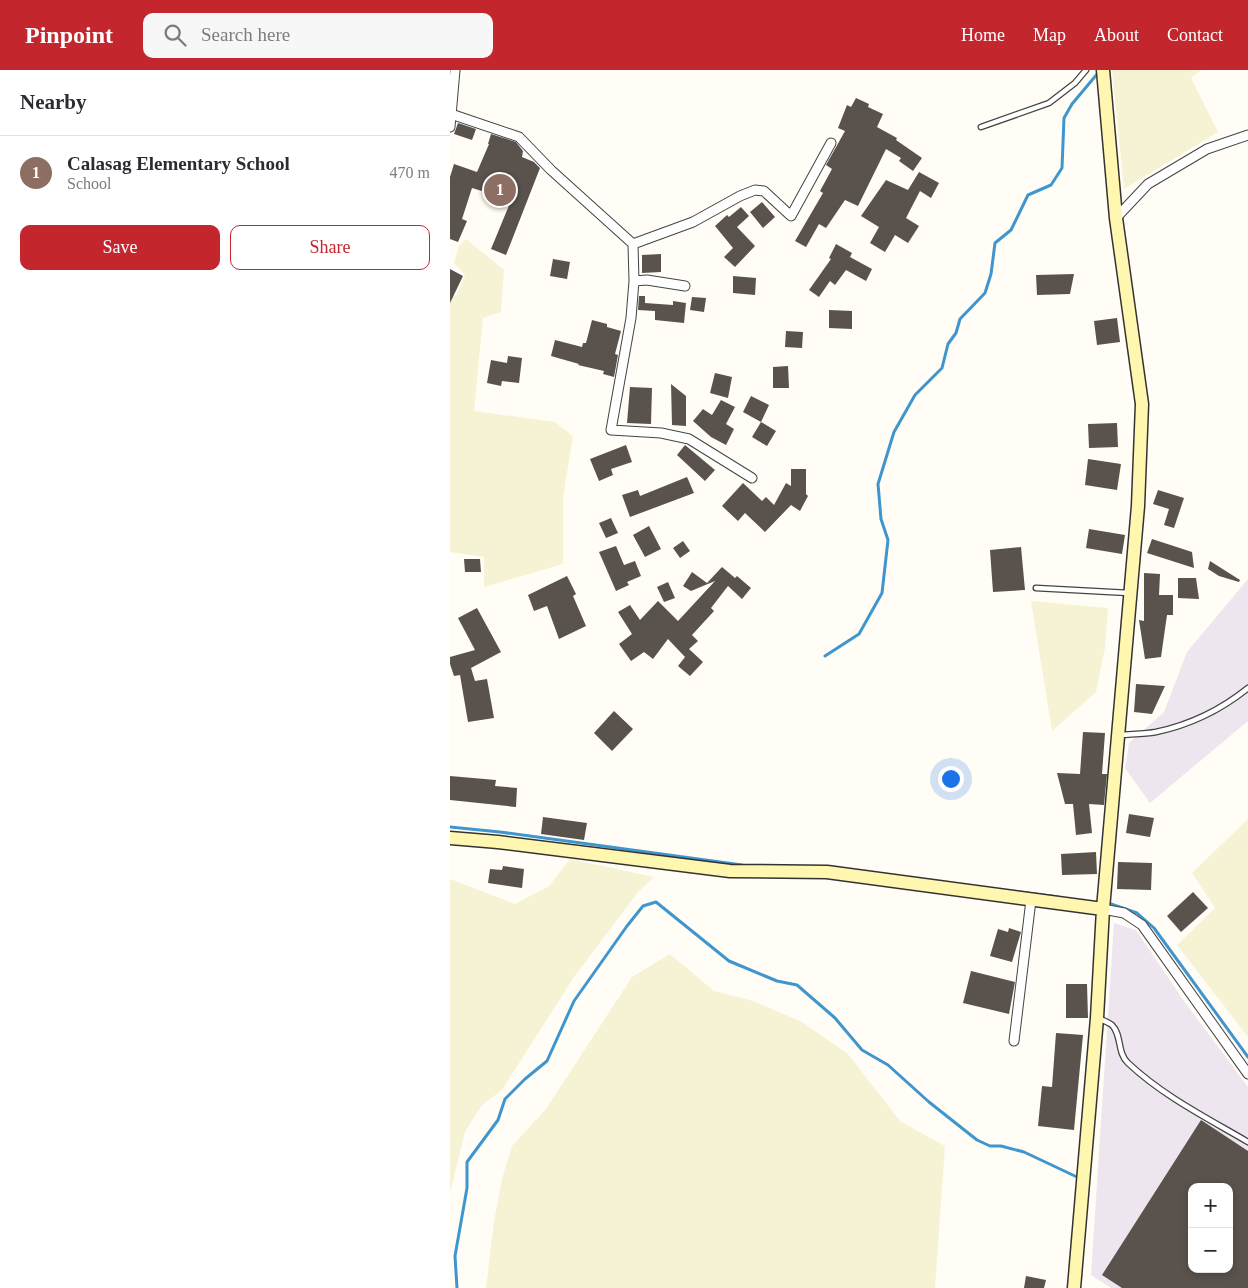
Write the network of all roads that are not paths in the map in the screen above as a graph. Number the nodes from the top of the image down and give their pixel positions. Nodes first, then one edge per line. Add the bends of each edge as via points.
1 (455, 70) edge
2 (1086, 70) edge
3 (1103, 70) edge
4 (451, 114) junction
5 (450, 127) edge
6 (981, 128) dead end
7 (1248, 135) edge
8 (831, 143) dead end
9 (1116, 218) junction
10 (633, 244) junction
11 (634, 281) junction
12 (685, 286) dead end
13 (752, 478) dead end
14 (1036, 588) dead end
15 (1130, 593) junction
16 (1248, 688) edge
17 (1118, 735) junction
18 (450, 838) edge
19 (1031, 900) junction
20 (1103, 909) junction
21 (1097, 1018) junction
22 (1014, 1041) dead end
23 (1248, 1074) edge
24 (1248, 1142) edge
25 (1074, 1288) edge

1 - 4 street
2 - 6 lane via 1049,103
3 - 9 street
4 - 5 street
4 - 10 street via 519,137
7 - 9 street via 1208,149 1148,184
8 - 10 street via 792,216 764,191 755,190 693,222
9 - 15 street via 1142,404
10 - 11 street
11 - 12 street
11 - 13 street via 631,318 611,430 661,433 689,439
14 - 15 lane
15 - 17 street
16 - 17 lane via 1230,702 1199,718 1156,732
17 - 20 street
18 - 19 street via 730,871 827,872
19 - 20 street
19 - 22 street
20 - 21 street
20 - 23 street via 1124,913 1142,926
21 - 24 lane via 1116,1031 1126,1062 1189,1108
21 - 25 street

